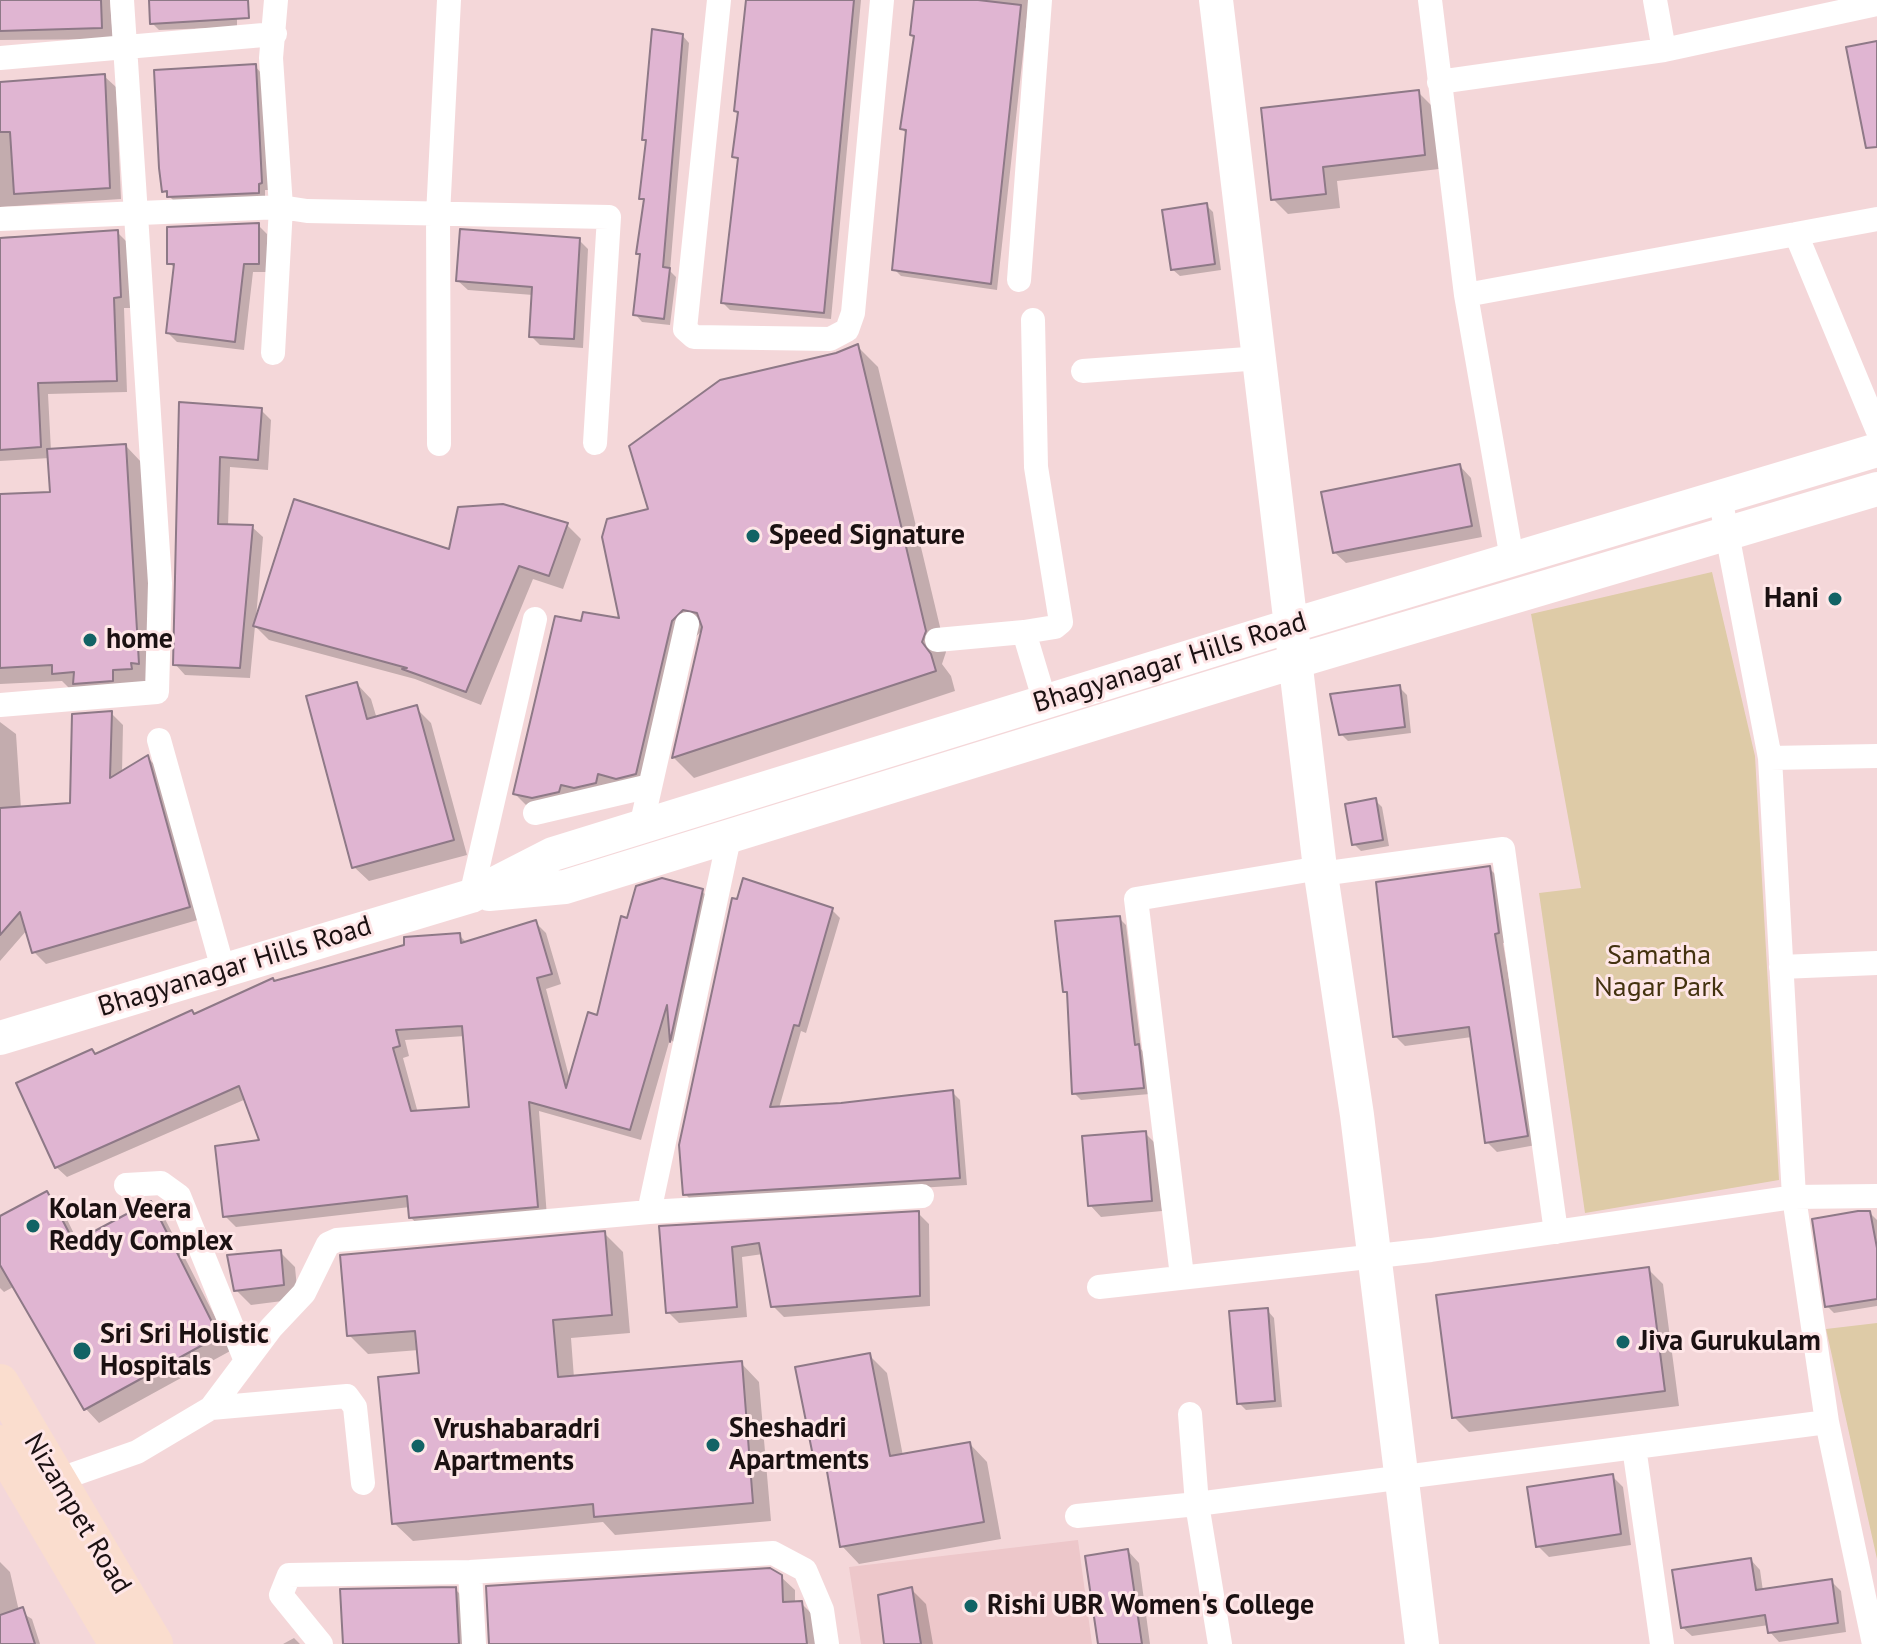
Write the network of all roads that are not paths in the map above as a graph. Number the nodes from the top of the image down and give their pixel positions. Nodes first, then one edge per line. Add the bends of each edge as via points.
1 (122, 0) edge
2 (276, 0) edge
3 (449, 0) edge
4 (719, 0) edge
5 (882, 0) edge
6 (1040, 0) edge
7 (1216, 0) edge
8 (1430, 0) edge
9 (1655, 0) edge
10 (1877, 4) edge
11 (275, 34) junction
12 (125, 46) junction
13 (1664, 50) junction
14 (0, 58) edge
15 (1439, 82) junction
16 (281, 207) junction
17 (138, 211) junction
18 (438, 215) junction
19 (0, 219) edge
20 (1877, 219) edge
21 (1796, 234) junction
22 (1019, 280) dead end
23 (1466, 295) junction
24 (1033, 320) dead end
25 (273, 353) dead end
26 (1261, 358) junction
27 (1083, 371) dead end
28 (1877, 429) edge
29 (595, 443) dead end
30 (439, 444) dead end
31 (1877, 450) edge
32 (1777, 480) junction
33 (1877, 489) edge
34 (1720, 497) junction
35 (1788, 516) junction
36 (1728, 534) junction
37 (1512, 559) junction
38 (535, 619) dead end
39 (687, 624) dead end
40 (1293, 625) junction
41 (1024, 632) junction
42 (937, 640) dead end
43 (1297, 661) junction
44 (1045, 702) junction
45 (0, 705) edge
46 (964, 727) junction
47 (159, 740) dead end
48 (1877, 756) edge
49 (1770, 758) junction
50 (974, 761) junction
51 (650, 786) junction
52 (535, 813) dead end
53 (641, 827) junction
54 (729, 838) junction
55 (1320, 871) junction
56 (471, 896) junction
57 (1877, 963) edge
58 (1781, 967) junction
59 (223, 969) junction
60 (0, 1038) edge
61 (126, 1185) dead end
62 (922, 1196) dead end
63 (1877, 1196) edge
64 (1794, 1197) junction
65 (649, 1212) junction
66 (1556, 1232) junction
67 (1374, 1257) junction
68 (1182, 1276) junction
69 (1099, 1287) dead end
70 (246, 1361) junction
71 (0, 1383) edge
72 (211, 1408) junction
73 (1190, 1414) dead end
74 (1827, 1422) junction
75 (0, 1444) edge
76 (1634, 1447) junction
77 (1401, 1478) junction
78 (363, 1483) dead end
79 (42, 1486) junction
80 (1197, 1504) junction
81 (1077, 1516) dead end
82 (470, 1572) junction
83 (109, 1641) edge
84 (154, 1644) edge
85 (321, 1644) edge
86 (474, 1644) edge
87 (827, 1644) edge
88 (1220, 1644) edge
89 (1422, 1644) edge
90 (1662, 1644) edge
91 (1874, 1644) edge

1 - 12 street
2 - 11 street
3 - 18 street
4 - 5 street via 685,329 694,337 830,339 847,330 853,313
6 - 22 street
7 - 26 main road
8 - 15 street
9 - 13 street
10 - 13 street
11 - 12 street
11 - 16 street via 271,58
12 - 14 street
12 - 17 street
13 - 15 street
15 - 23 street
16 - 17 street
16 - 18 street
16 - 25 street
17 - 19 street
17 - 45 street via 160,583 157,692
18 - 29 street via 609,217
18 - 30 street
20 - 21 street
21 - 23 street
21 - 28 street
23 - 37 street
24 - 41 street via 1036,467 1061,622
26 - 27 street
26 - 40 main road
31 - 32 main road, Bhagyanagar Hills Road
32 - 34 main road, Bhagyanagar Hills Road
32 - 35 main road
33 - 35 main road, Bhagyanagar Hills Road
34 - 36 street
34 - 37 main road, Bhagyanagar Hills Road
35 - 36 main road, Bhagyanagar Hills Road
36 - 43 main road, Bhagyanagar Hills Road
36 - 49 street
37 - 40 main road, Bhagyanagar Hills Road
38 - 56 street
39 - 51 street
40 - 43 main road
40 - 44 main road, Bhagyanagar Hills Road
41 - 42 street
41 - 44 street
43 - 50 main road, Bhagyanagar Hills Road
43 - 55 main road
44 - 46 main road, Bhagyanagar Hills Road
46 - 50 main road
46 - 53 main road, Bhagyanagar Hills Road
47 - 59 street
48 - 49 street
49 - 58 street
50 - 54 main road, Bhagyanagar Hills Road
51 - 52 street
51 - 53 street
53 - 56 main road, Bhagyanagar Hills Road via 553,854
54 - 56 main road, Bhagyanagar Hills Road via 565,887
54 - 65 street
55 - 66 street via 1503,849
55 - 67 main road
55 - 68 street via 1136,899
56 - 59 main road, Bhagyanagar Hills Road
57 - 58 street
58 - 64 street
59 - 60 main road, Bhagyanagar Hills Road
61 - 70 street via 161,1183 179,1196
62 - 65 street
63 - 64 street
64 - 66 street
64 - 74 street
65 - 70 street via 337,1240 328,1244 304,1293
66 - 67 street
67 - 68 street
67 - 77 main road
68 - 69 street
70 - 72 street
71 - 79 main road, Nizampet Road
72 - 78 street via 347,1396 355,1407
72 - 79 street via 137,1452
73 - 80 street
74 - 76 street
74 - 91 street
75 - 79 main road, Nizampet Road
76 - 77 street
76 - 90 street
77 - 80 street
77 - 89 main road
79 - 83 main road, Nizampet Road
79 - 84 main road, Nizampet Road
80 - 81 street
80 - 88 street
82 - 85 street via 289,1575 281,1595
82 - 86 street
82 - 87 street via 773,1553 805,1570 822,1610

